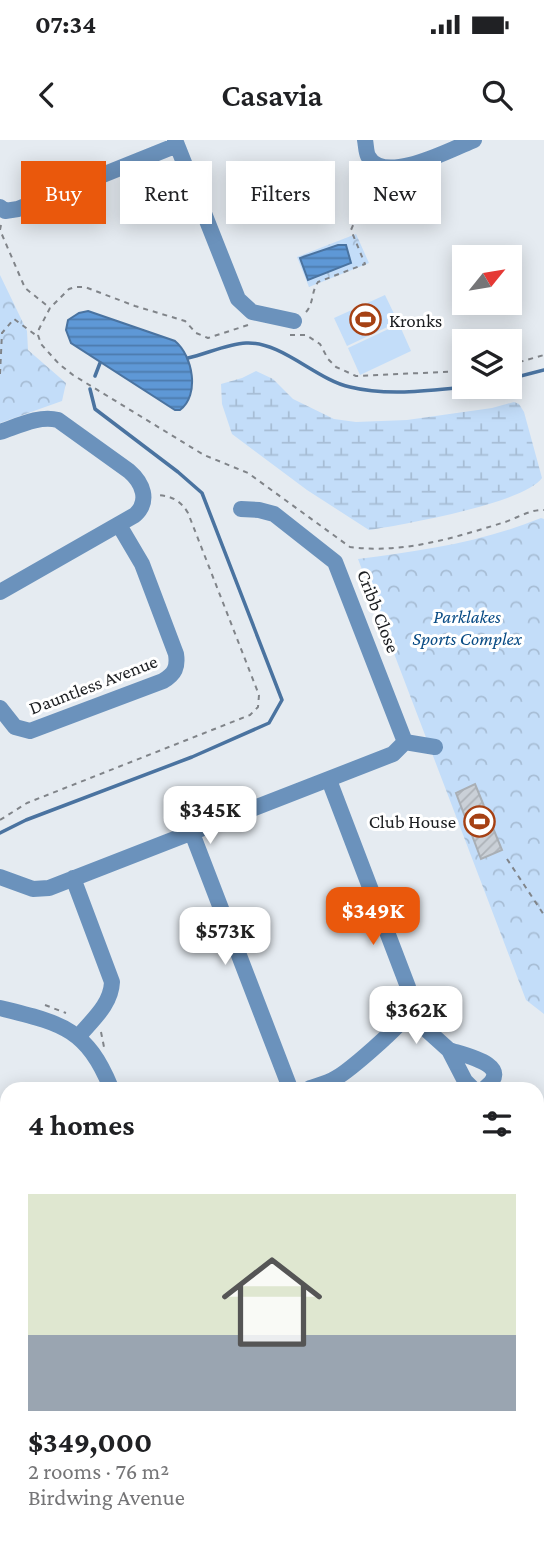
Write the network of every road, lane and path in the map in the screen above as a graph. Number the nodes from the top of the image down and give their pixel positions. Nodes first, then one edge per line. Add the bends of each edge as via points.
1 (365, 140) edge
2 (474, 140) edge
3 (176, 143) edge
4 (373, 161) edge
5 (420, 161) edge
6 (3, 209) edge
7 (354, 224) edge
8 (50, 308) junction
9 (251, 324) dead end
10 (288, 326) junction
11 (38, 335) junction
12 (544, 355) edge
13 (522, 361) edge
14 (452, 372) edge
15 (0, 374) edge
16 (0, 432) edge
17 (241, 509) dead end
18 (544, 510) edge
19 (119, 525) junction
20 (0, 592) edge
21 (0, 708) edge
22 (405, 742) junction
23 (435, 747) dead end
24 (329, 780) junction
25 (192, 833) junction
26 (507, 859) dead end
27 (0, 877) edge
28 (73, 878) junction
29 (544, 915) edge
30 (0, 1008) edge
31 (408, 1013) junction
32 (78, 1037) junction
33 (449, 1050) junction
34 (108, 1082) edge
35 (288, 1082) edge
36 (326, 1082) edge
37 (465, 1082) edge
38 (491, 1082) edge

1 - 4 street
2 - 5 street
3 - 6 street via 18,209
3 - 10 street via 238,299 252,312
6 - 8 path via 0,230 25,288
7 - 10 path via 351,230 365,264 318,282 311,305
8 - 9 path via 68,289 85,287 185,321 208,338
8 - 11 path
10 - 14 path via 293,336 306,335 320,344 336,367 356,376
11 - 15 path via 15,318 2,333
11 - 18 path via 41,344 73,375 204,455 248,473 350,547 407,547 446,540
12 - 13 path
16 - 19 street via 45,418 58,420 129,471 141,485 143,502 135,515
17 - 22 street, Cribb Close via 274,514 335,562
19 - 20 street
19 - 21 street, Dauntless Avenue via 142,564 176,654 172,676 30,731 15,727
22 - 23 street
22 - 24 street via 393,754
24 - 25 street
24 - 31 street via 408,987
25 - 28 street
25 - 35 street
26 - 29 path
27 - 28 street via 33,889
28 - 32 street via 112,982 106,1003
30 - 32 street via 45,1019
31 - 33 street
31 - 36 street via 344,1073
32 - 34 street via 96,1056
33 - 37 street
33 - 38 street via 487,1063 492,1069

